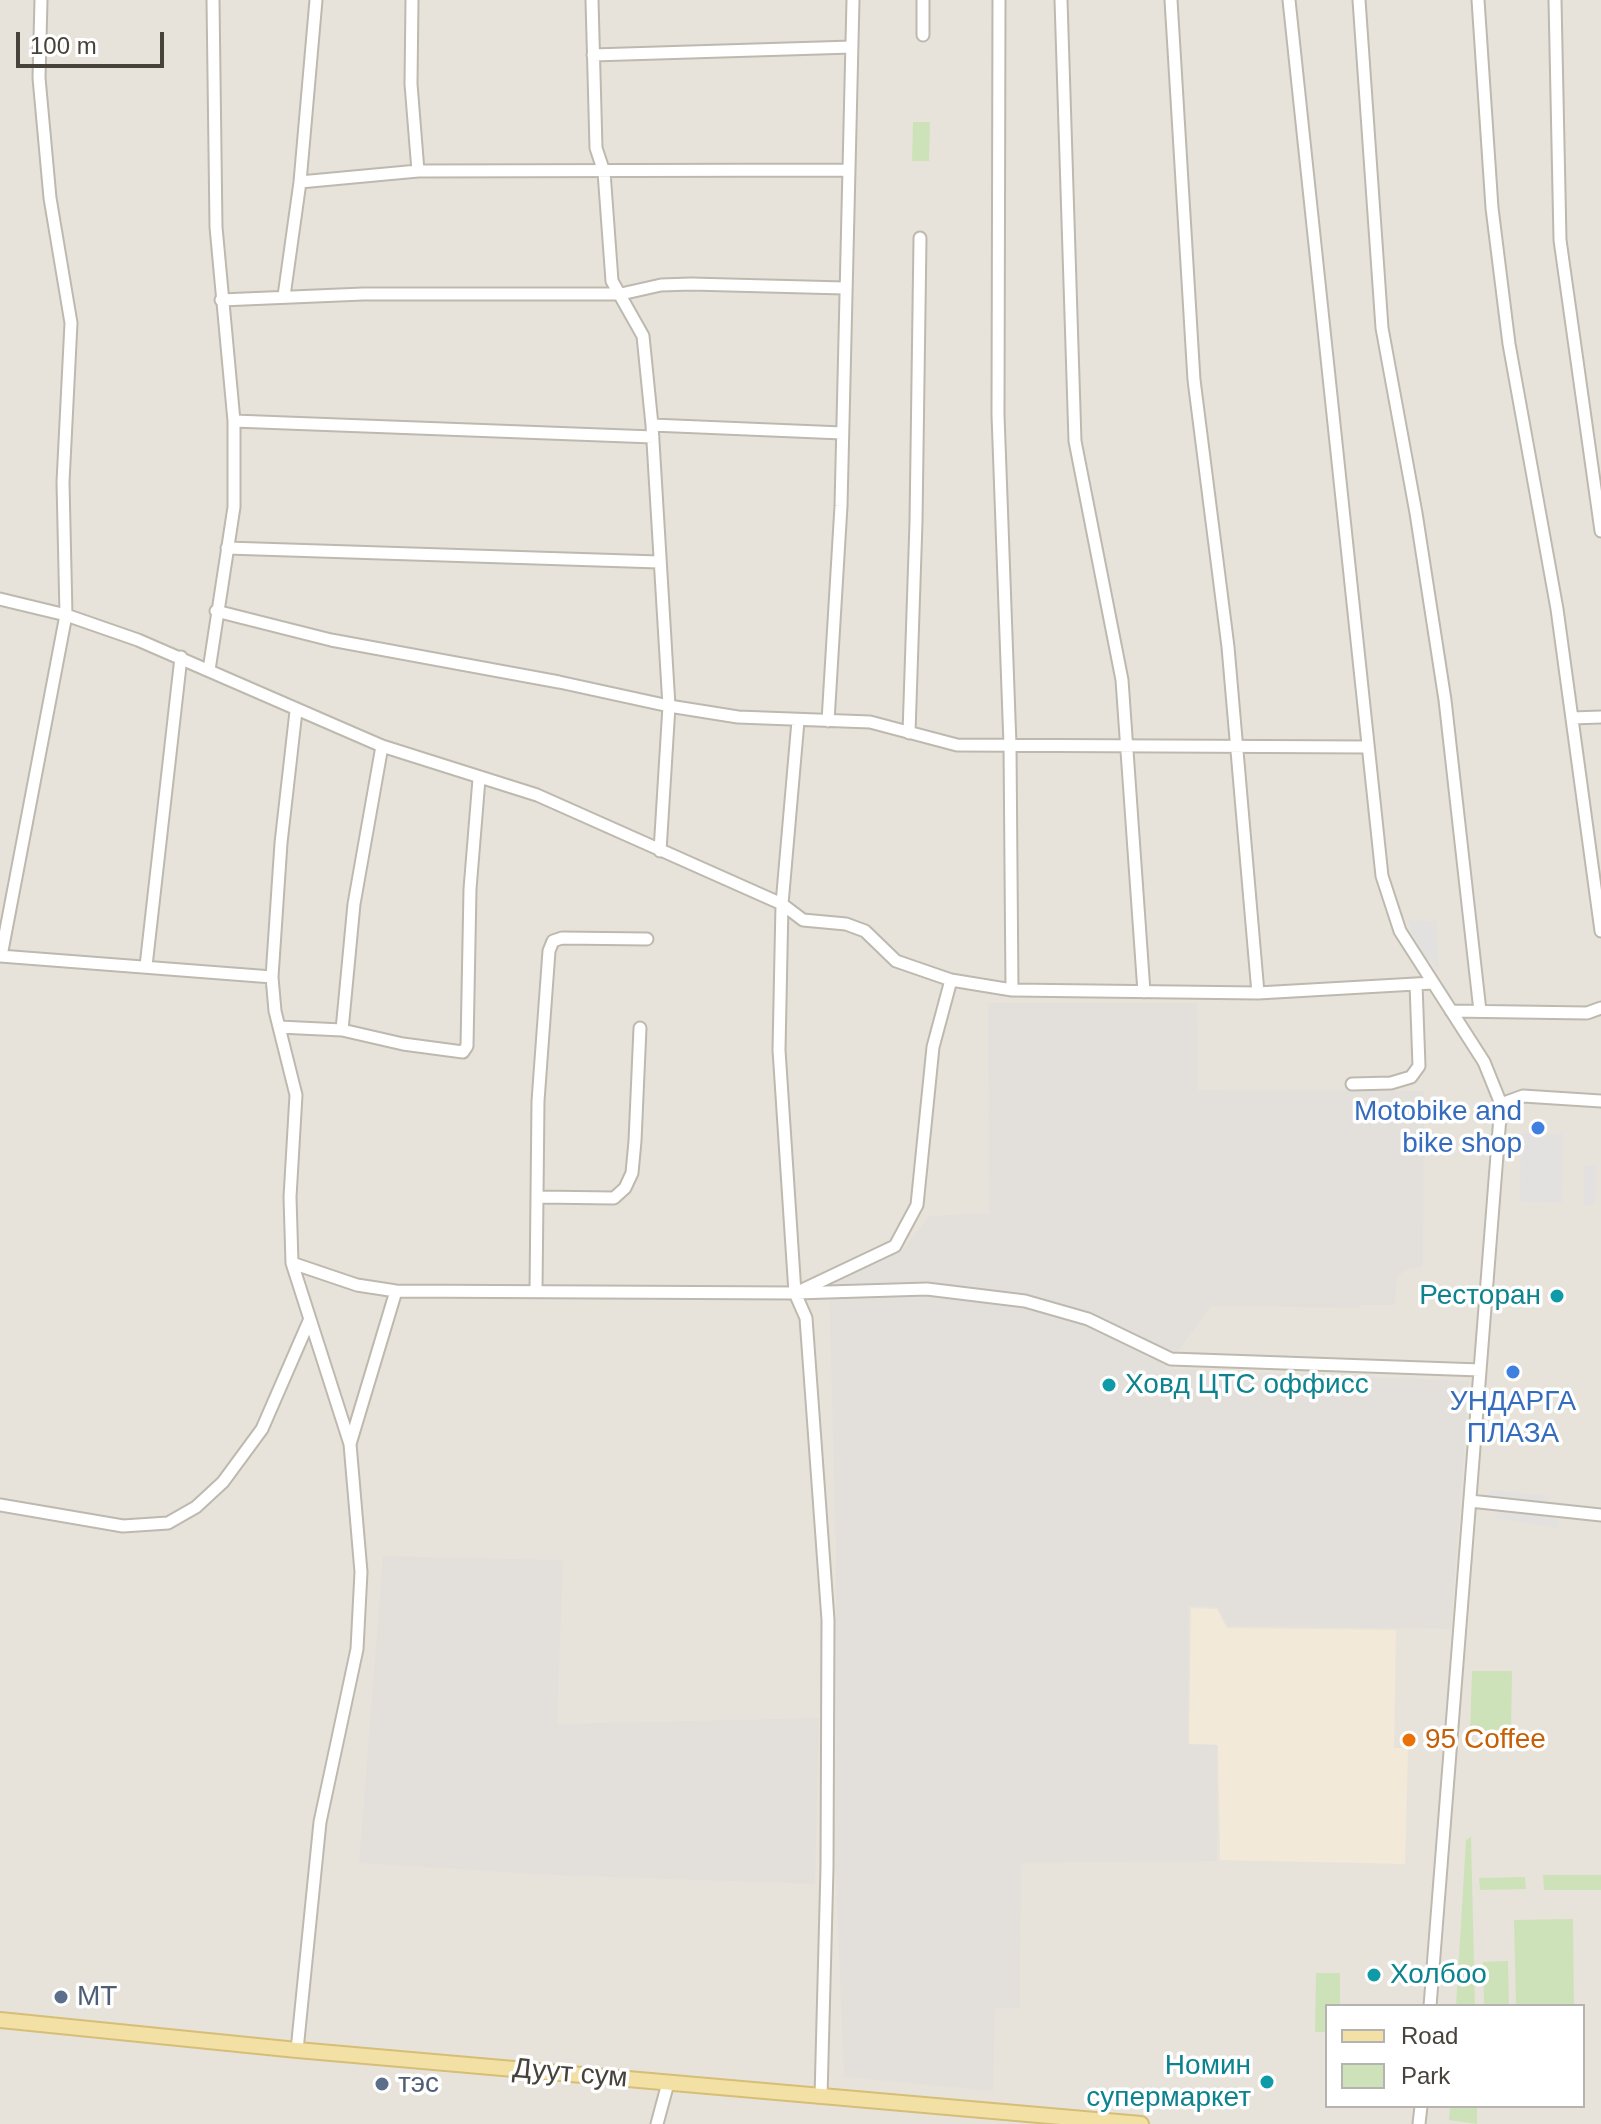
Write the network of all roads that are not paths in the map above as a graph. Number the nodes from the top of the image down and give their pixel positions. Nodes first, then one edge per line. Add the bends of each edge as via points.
1 (41, 0) edge
2 (213, 0) edge
3 (316, 0) edge
4 (412, 0) edge
5 (592, 0) edge
6 (853, 0) edge
7 (923, 0) edge
8 (999, 0) edge
9 (1061, 0) edge
10 (1171, 0) edge
11 (1289, 0) edge
12 (1359, 0) edge
13 (1478, 0) edge
14 (1555, 0) edge
15 (923, 35) dead end
16 (852, 47) junction
17 (593, 55) junction
18 (847, 170) junction
19 (418, 171) junction
20 (604, 172) junction
21 (300, 182) junction
22 (920, 238) dead end
23 (844, 288) junction
24 (621, 294) junction
25 (284, 296) junction
26 (221, 300) junction
27 (234, 421) junction
28 (652, 431) junction
29 (842, 433) junction
30 (1601, 531) edge
31 (227, 548) junction
32 (659, 562) junction
33 (0, 599) edge
34 (216, 611) junction
35 (66, 615) junction
36 (181, 657) junction
37 (209, 670) junction
38 (669, 706) junction
39 (296, 711) junction
40 (1601, 717) edge
41 (1572, 718) junction
42 (798, 721) junction
43 (828, 721) junction
44 (909, 733) junction
45 (1127, 744) junction
46 (1010, 745) junction
47 (1238, 745) junction
48 (382, 746) junction
49 (1367, 747) junction
50 (479, 779) junction
51 (660, 851) junction
52 (782, 904) junction
53 (1601, 931) edge
54 (647, 939) dead end
55 (1, 956) edge
56 (146, 966) junction
57 (272, 977) junction
58 (951, 980) junction
59 (1433, 983) junction
60 (1416, 984) junction
61 (1012, 990) junction
62 (1144, 992) junction
63 (1258, 993) junction
64 (1601, 1008) edge
65 (1451, 1011) junction
66 (1480, 1011) junction
67 (279, 1027) junction
68 (640, 1028) dead end
69 (342, 1030) junction
70 (1352, 1084) dead end
71 (1601, 1101) edge
72 (1501, 1104) junction
73 (538, 1197) junction
74 (292, 1263) junction
75 (396, 1291) junction
76 (536, 1291) junction
77 (795, 1293) junction
78 (309, 1321) junction
79 (1480, 1370) junction
80 (350, 1444) junction
81 (1470, 1501) junction
82 (0, 1505) edge
83 (1601, 1515) edge
84 (1430, 2004) edge
85 (0, 2020) edge
86 (297, 2050) junction
87 (668, 2083) junction
88 (821, 2097) junction
89 (1022, 2119) edge
90 (657, 2124) edge
91 (1141, 2124) edge

1 - 35 street via 41,93 50,198 71,323 63,482
2 - 26 street
3 - 21 street
4 - 19 street
5 - 17 street
6 - 16 street
7 - 15 street
8 - 46 street via 998,415
9 - 45 street via 1075,441 1122,680
10 - 47 street via 1194,380
11 - 49 street
12 - 66 street via 1382,328 1445,700
13 - 41 street via 1503,298
14 - 30 street via 1560,240
16 - 17 street
16 - 18 street
17 - 20 street via 596,148
18 - 20 street
18 - 23 street
19 - 20 street
19 - 21 street
20 - 24 street via 612,281
21 - 25 street
22 - 44 street
23 - 24 street via 676,285
23 - 29 street
24 - 25 street
24 - 28 street via 643,336
25 - 26 street
26 - 27 street
27 - 28 street
27 - 31 street via 234,507
28 - 29 street
28 - 32 street
29 - 43 street
31 - 32 street
31 - 34 street
32 - 38 street
33 - 35 street
34 - 37 street
34 - 38 street via 331,640
35 - 36 street
35 - 55 street
36 - 37 street
36 - 56 street
37 - 39 street
38 - 42 street
38 - 51 street
39 - 48 street
39 - 57 street
40 - 41 street
41 - 53 street
42 - 43 street
42 - 52 street
43 - 44 street via 870,722
44 - 46 street via 957,745
45 - 46 street
45 - 47 street
45 - 62 street
46 - 61 street
47 - 49 street
47 - 63 street
48 - 50 street
48 - 69 street via 354,904
49 - 59 street via 1385,890 1400,931
50 - 51 street via 537,795
50 - 69 street via 470,889 467,1046 463,1052
51 - 52 street
52 - 58 street via 803,920 865,931 896,961
52 - 77 street via 779,1050
54 - 73 street via 553,941 538,1086
55 - 56 street
56 - 57 street
57 - 67 street
58 - 61 street
58 - 77 street via 933,1047 917,1205 895,1246
59 - 60 street
59 - 65 street
60 - 63 street
60 - 70 street via 1419,1066 1411,1077 1391,1083
61 - 62 street
62 - 63 street
64 - 66 street via 1587,1013
65 - 66 street
65 - 72 street via 1484,1062
67 - 69 street
67 - 74 street via 296,1095
68 - 73 street via 635,1141 625,1188 614,1198
71 - 72 street via 1523,1096
72 - 79 street
73 - 76 street
74 - 75 street via 357,1285
74 - 78 street
75 - 76 street
75 - 80 street
76 - 77 street
77 - 79 street via 927,1289 1025,1301 1088,1319 1171,1359
77 - 88 street via 806,1318 828,1620
78 - 80 street
78 - 82 street via 262,1429 223,1482 196,1507 168,1523 123,1526
79 - 81 street
80 - 86 street via 361,1549 359,1626 322,1806
81 - 83 street
81 - 84 street
85 - 86 main road, Дуут сум
86 - 87 main road, Дуут сум
87 - 88 main road, Дуут сум
87 - 90 street
88 - 89 main road, Дуут сум
89 - 91 main road, Дуут сум

